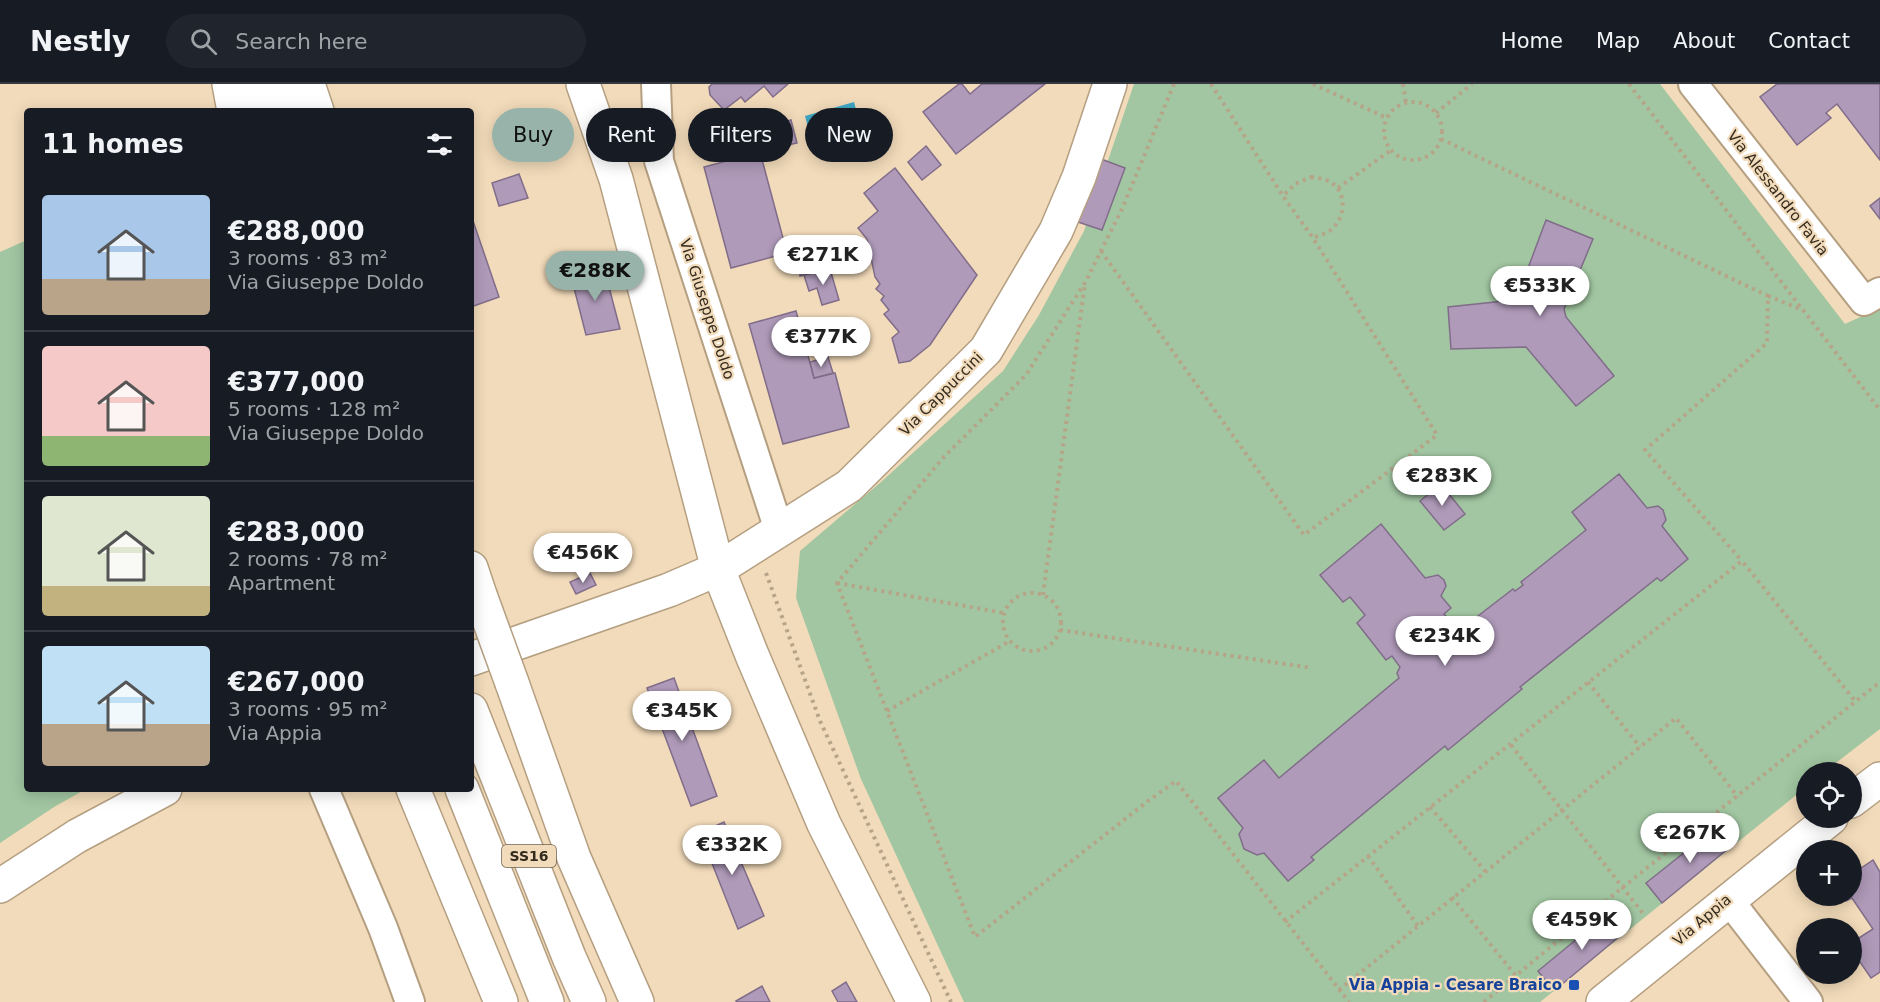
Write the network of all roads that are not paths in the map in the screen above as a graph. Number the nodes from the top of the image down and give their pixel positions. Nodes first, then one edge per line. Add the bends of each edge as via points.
1 (228, 84) edge
2 (252, 84) edge
3 (285, 84) edge
4 (308, 84) edge
5 (583, 84) edge
6 (656, 84) edge
7 (1110, 84) edge
8 (1707, 89) edge
9 (233, 108) edge
10 (259, 108) edge
11 (291, 108) edge
12 (317, 108) edge
13 (1872, 297) edge
14 (779, 530) junction
15 (718, 569) junction
16 (476, 581) edge
17 (474, 658) edge
18 (474, 718) edge
19 (1880, 778) edge
20 (159, 792) edge
21 (325, 792) edge
22 (414, 792) edge
23 (463, 792) edge
24 (1862, 792) edge
25 (1818, 828) edge
26 (0, 886) edge
27 (1728, 899) junction
28 (410, 1002) edge
29 (501, 1002) edge
30 (547, 1002) edge
31 (589, 1002) edge
32 (637, 1002) edge
33 (914, 1002) edge
34 (1603, 1002) edge
35 (1808, 1002) edge

1 - 9 main road
2 - 10 main road
3 - 11 main road
4 - 12 main road
5 - 15 main road via 616,179
6 - 14 street, Via Giuseppe Doldo via 659,160
7 - 14 main road, Via Cappuccini via 1056,231 986,350 849,486
8 - 13 street, Via Alessandro Favia
14 - 15 main road, Via Cappuccini
15 - 17 main road, Via Cappuccini
15 - 33 main road via 824,824
16 - 32 main road, bridge via 574,858
18 - 31 main road, SS16
19 - 24 main road
20 - 26 main road via 77,836
21 - 28 street
22 - 29 main road
23 - 30 main road, SS16
25 - 27 main road, Via Appia
27 - 34 main road, Via Appia
27 - 35 street

